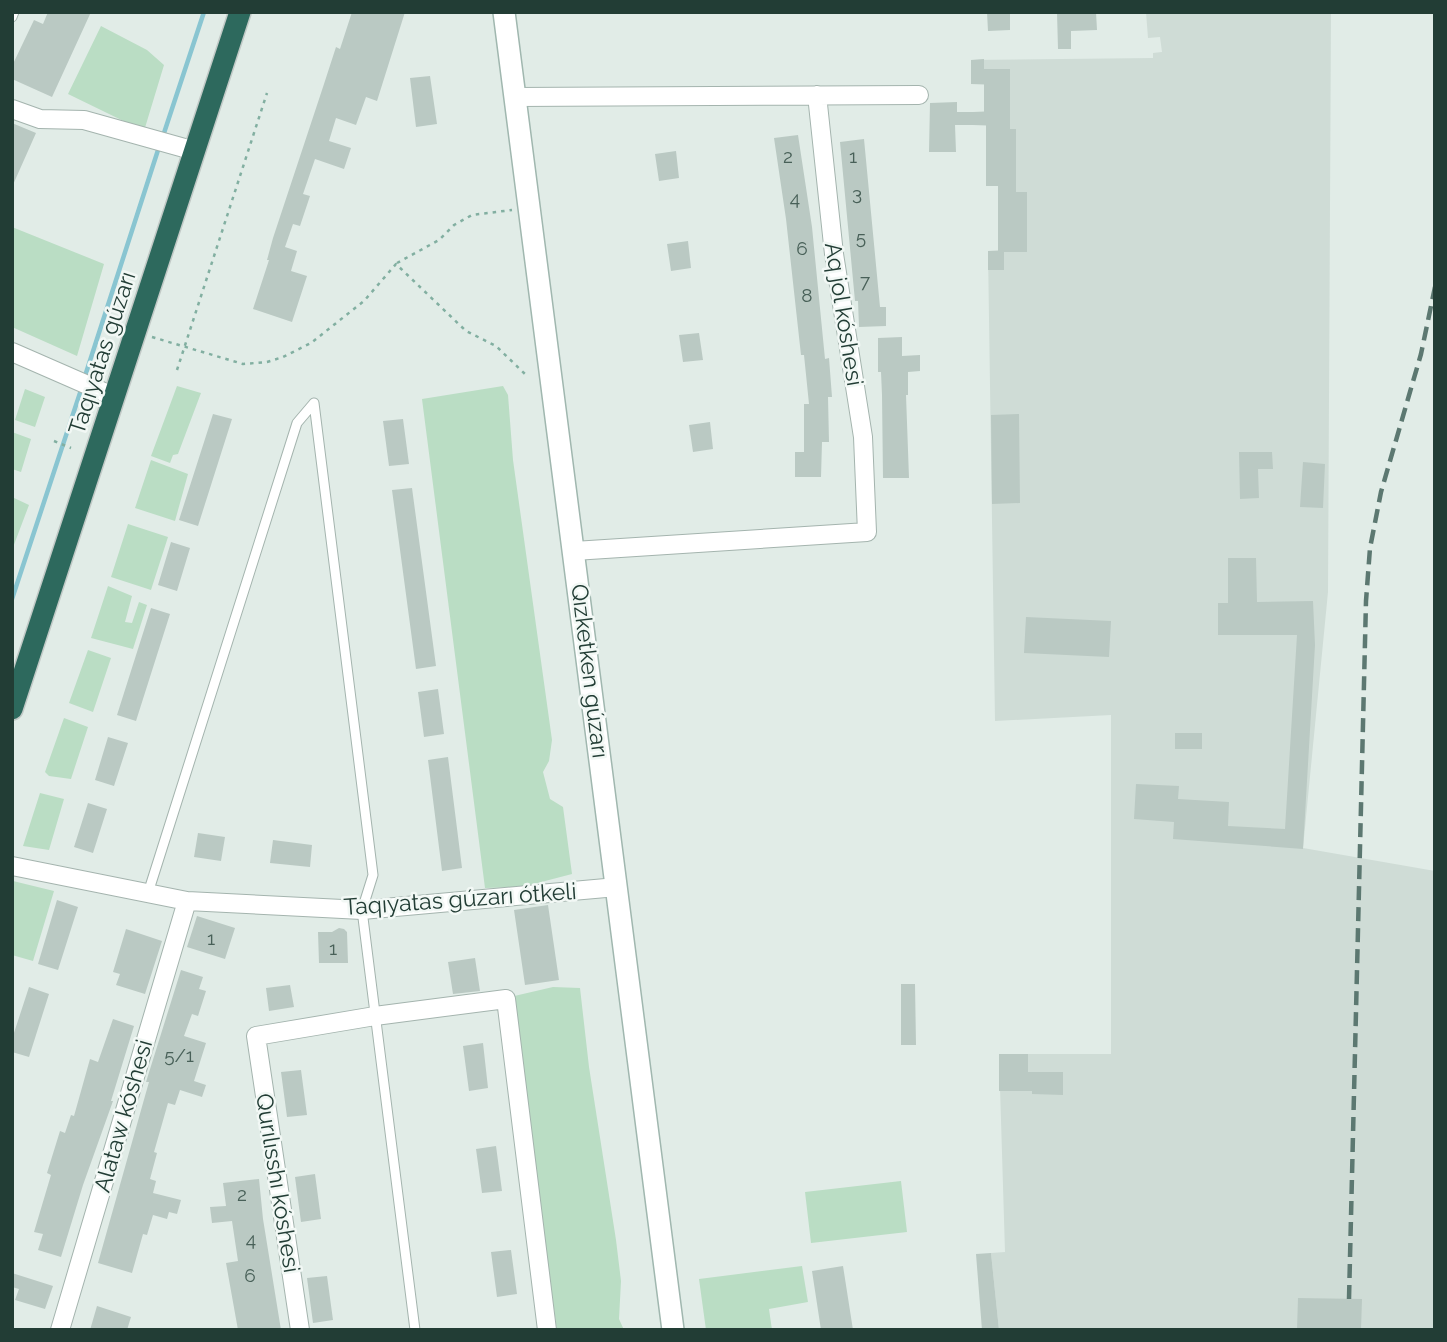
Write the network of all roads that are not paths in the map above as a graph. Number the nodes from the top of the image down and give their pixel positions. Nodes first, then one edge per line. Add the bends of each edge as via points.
1 (240, 12) edge
2 (504, 12) edge
3 (817, 95) junction
4 (919, 95) dead end
5 (515, 97) junction
6 (12, 108) edge
7 (195, 151) junction
8 (12, 352) edge
9 (115, 397) junction
10 (574, 551) junction
11 (12, 709) edge
12 (12, 866) edge
13 (617, 887) junction
14 (148, 893) junction
15 (187, 901) junction
16 (362, 910) junction
17 (375, 1016) junction
18 (60, 1330) edge
19 (300, 1330) edge
20 (415, 1330) edge
21 (547, 1330) edge
22 (673, 1330) edge

1 - 7 highway, Taqıyatas gúzarı
2 - 5 street, Qızketken gúzarı
3 - 4 street
3 - 5 street
3 - 10 street, Aq jol kóshesi via 834,254 863,438 867,532
5 - 10 street, Qızketken gúzarı
6 - 7 street via 40,119 84,120
7 - 9 highway, Taqıyatas gúzarı
8 - 9 street
9 - 11 highway, Taqıyatas gúzarı
10 - 13 street, Qızketken gúzarı
12 - 14 street, Taqıyatas gúzarı ótkeli
13 - 16 street, Taqıyatas gúzarı ótkeli
13 - 22 street, Qızketken gúzarı
14 - 15 street, Taqıyatas gúzarı ótkeli
14 - 16 lane via 298,423 314,403 373,875
15 - 16 street, Taqıyatas gúzarı ótkeli
15 - 18 street, Alataw kóshesi
16 - 17 lane
17 - 19 street, Qurılısshı kóshesi via 256,1036
17 - 20 lane
17 - 21 street via 506,999

